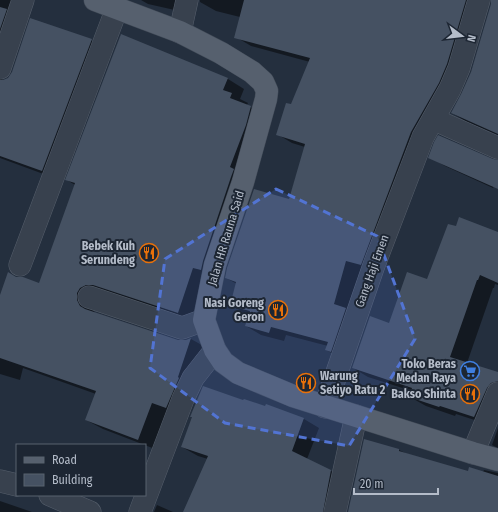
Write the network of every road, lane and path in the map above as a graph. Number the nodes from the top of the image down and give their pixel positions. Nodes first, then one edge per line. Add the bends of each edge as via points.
1 (23, 0) edge
2 (94, 0) edge
3 (187, 0) edge
4 (479, 0) edge
5 (117, 8) junction
6 (180, 32) junction
7 (0, 68) edge
8 (428, 128) junction
9 (498, 148) edge
10 (20, 265) dead end
11 (89, 297) dead end
12 (204, 320) junction
13 (215, 350) junction
14 (498, 393) edge
15 (325, 407) junction
16 (356, 416) junction
17 (473, 453) junction
18 (498, 460) edge
19 (0, 480) edge
20 (16, 485) edge
21 (52, 496) edge
22 (146, 496) edge
23 (146, 496) edge
24 (90, 512) edge
25 (140, 512) edge
26 (335, 512) edge

1 - 7 street
2 - 5 main road, Jalan HR Rauna Said
3 - 6 street
4 - 8 street, Gang Haji Emen via 459,68
5 - 6 main road, Jalan HR Rauna Said
5 - 10 street
6 - 12 main road, Jalan HR Rauna Said via 252,72 263,82 267,91 243,182 216,265
8 - 9 street
8 - 15 street, Gang Haji Emen via 374,265
11 - 12 street via 182,328
12 - 13 main road
13 - 15 main road via 223,362 238,373
13 - 22 street via 193,378 182,399
14 - 17 street
15 - 16 main road
16 - 17 main road
16 - 26 street
17 - 18 main road
19 - 20 street
21 - 24 street
23 - 25 street

